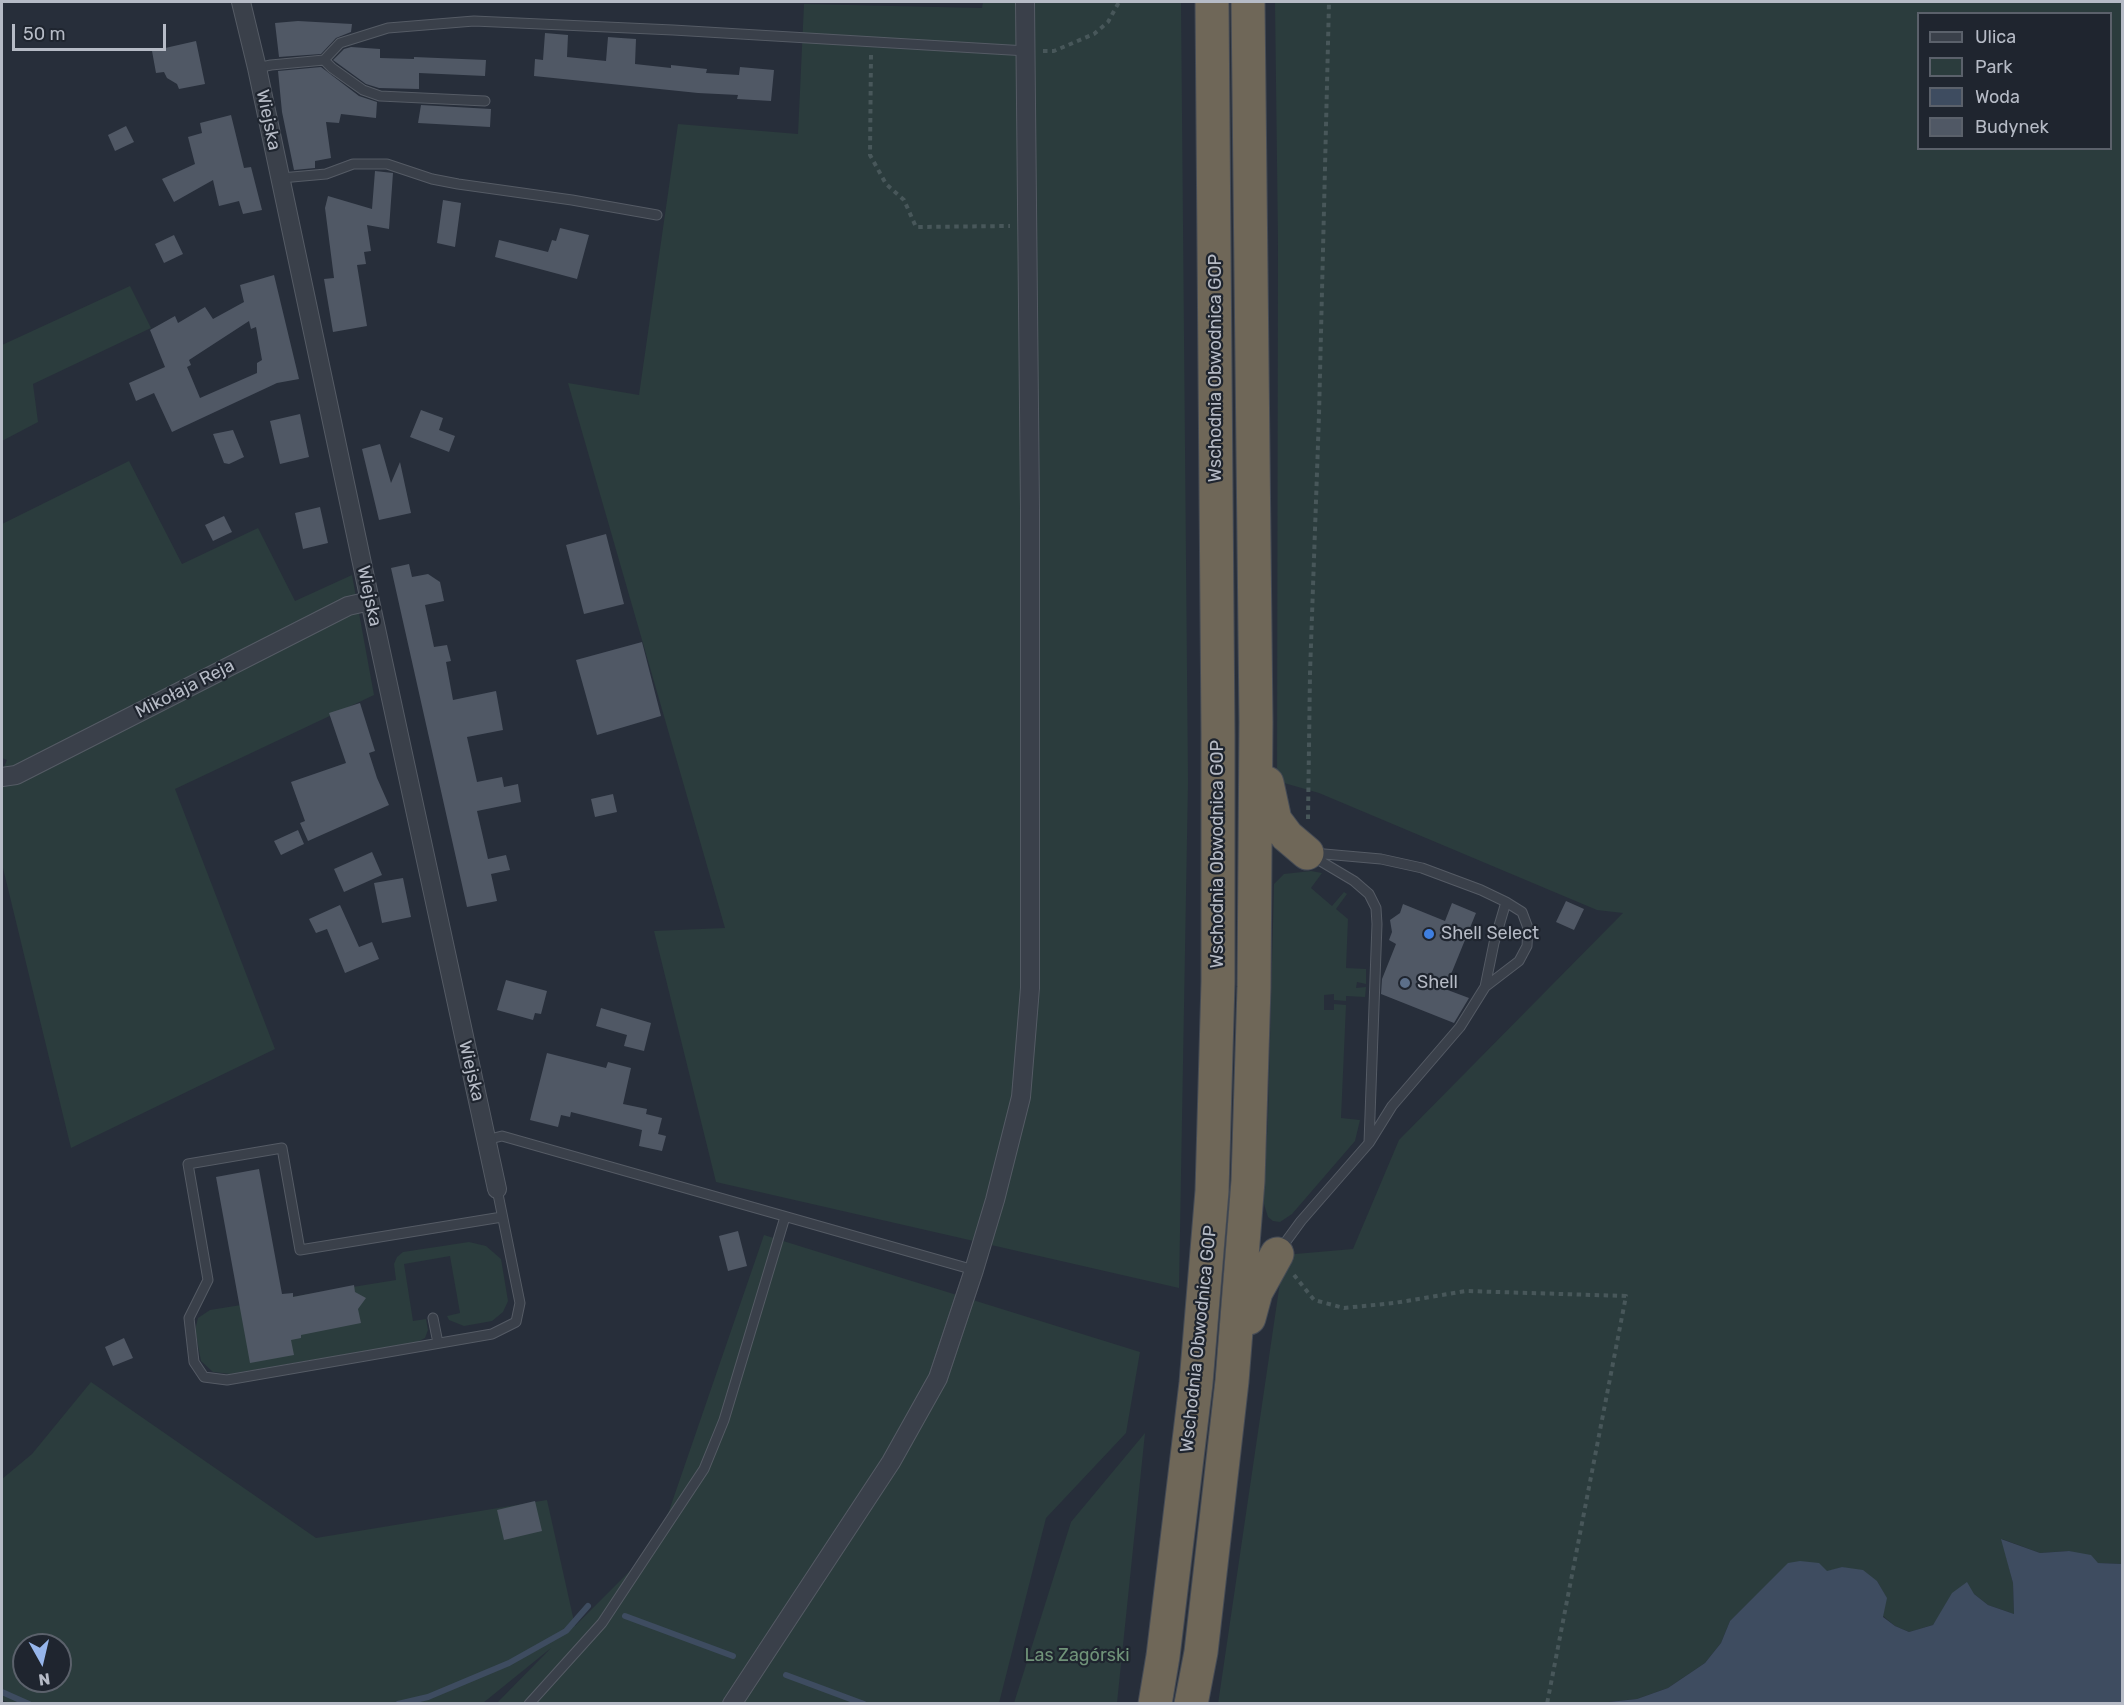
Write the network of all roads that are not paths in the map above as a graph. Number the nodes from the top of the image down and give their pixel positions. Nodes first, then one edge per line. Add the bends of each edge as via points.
1 (241, 2) edge
2 (1025, 2) edge
3 (1212, 2) edge
4 (1248, 2) edge
5 (1027, 51) junction
6 (324, 60) junction
7 (258, 68) junction
8 (485, 101) dead end
9 (281, 178) junction
10 (657, 215) dead end
11 (370, 601) junction
12 (1256, 722) junction
13 (2, 777) edge
14 (1307, 853) junction
15 (1506, 902) junction
16 (1485, 987) junction
17 (486, 1140) junction
18 (1369, 1143) junction
19 (497, 1190) joint
20 (502, 1217) junction
21 (785, 1217) junction
22 (1277, 1254) joint
23 (974, 1270) junction
24 (433, 1318) dead end
25 (438, 1343) junction
26 (1232, 1381) junction
27 (529, 1704) edge
28 (732, 1704) edge
29 (1155, 1704) edge
30 (1191, 1704) edge

1 - 7 street, Wiejska
2 - 5 street
3 - 29 highway, Wschodnia Obwodnica GOP via 1218,722 1218,982 1212,1191 1196,1383
4 - 12 highway, Wschodnia Obwodnica GOP
5 - 6 lane via 474,21 388,28 340,44
5 - 23 street via 1030,988 1021,1097
6 - 7 lane
6 - 8 lane via 363,90 380,96
7 - 9 street, Wiejska
9 - 10 lane via 326,174 352,164 387,164 458,184
9 - 11 street, Wiejska
11 - 13 street, Mikołaja Reja via 348,606 16,775
11 - 17 street, Wiejska
12 - 14 highway via 1275,820
12 - 26 highway, Wschodnia Obwodnica GOP via 1248,1169
14 - 15 lane via 1422,868
14 - 18 lane via 1354,881 1369,894 1376,908
15 - 16 lane
15 - 16 lane via 1521,912 1528,928 1527,946 1519,961
16 - 18 lane via 1460,1027 1392,1106
17 - 19 street, Wiejska
17 - 21 lane via 502,1136
18 - 22 lane
19 - 20 lane
20 - 25 lane via 520,1303 516,1322 492,1334
20 - 25 lane via 300,1250 282,1148 188,1164 208,1280 189,1318 194,1362 204,1377 227,1380
21 - 23 lane
21 - 27 lane via 724,1420 704,1469 602,1623
22 - 26 highway via 1256,1292
23 - 28 street via 938,1378 902,1443
24 - 25 lane
26 - 30 highway, Wschodnia Obwodnica GOP via 1201,1652

